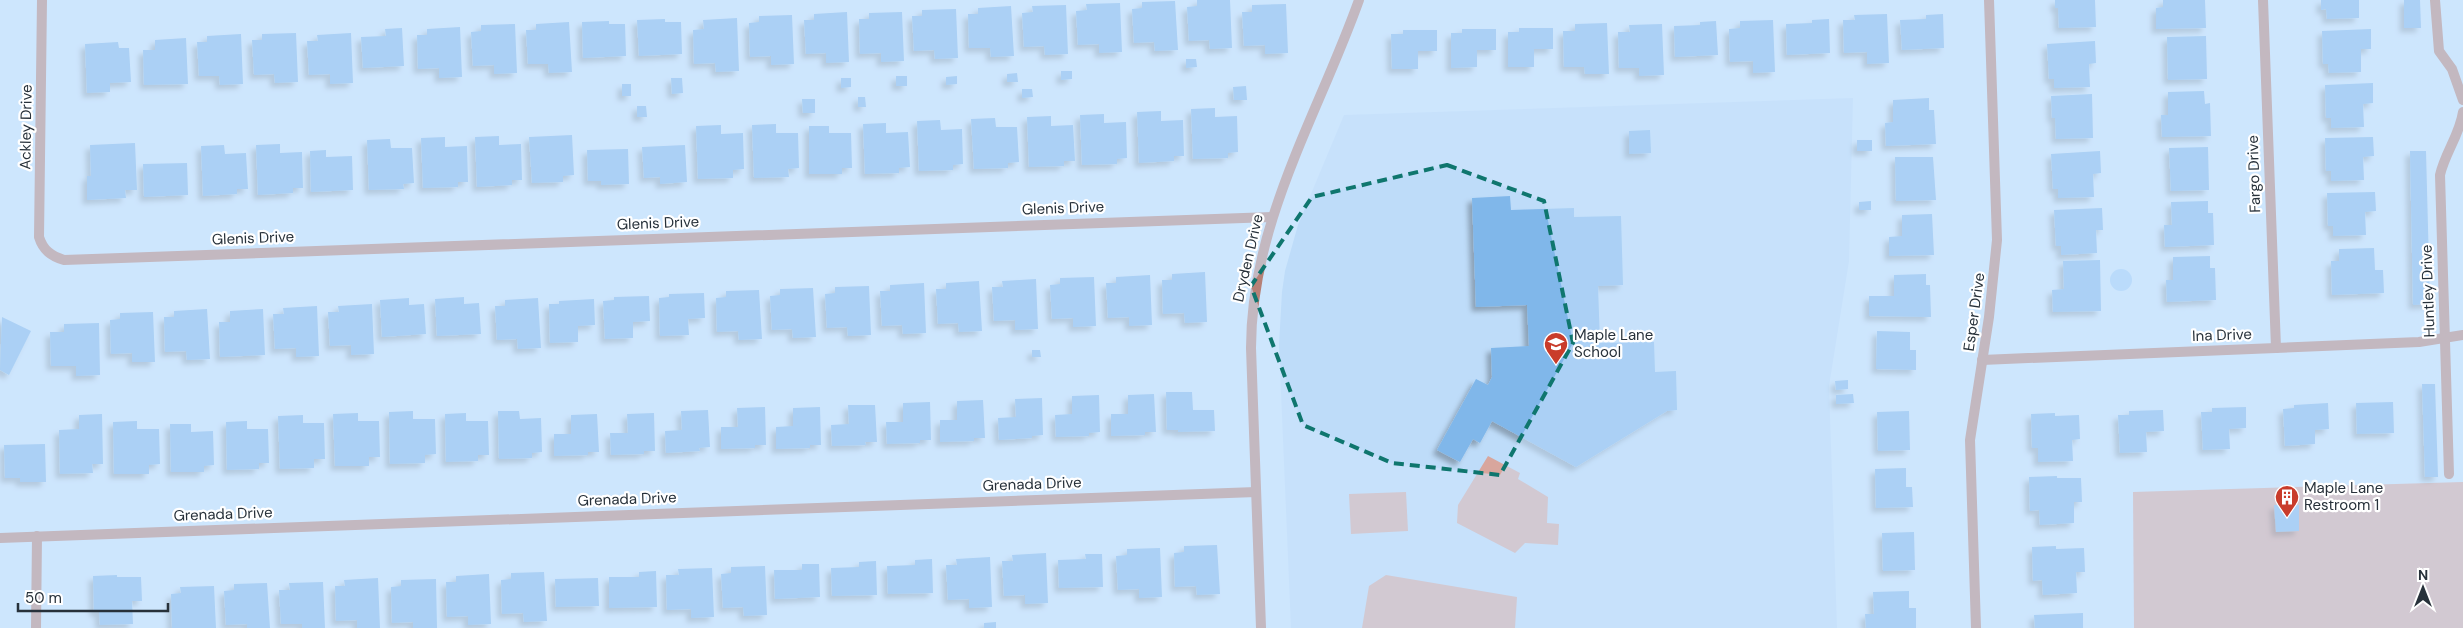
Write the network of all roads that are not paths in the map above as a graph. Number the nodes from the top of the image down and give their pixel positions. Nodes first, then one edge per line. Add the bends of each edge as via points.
1 (42, 0) edge
2 (1358, 0) edge
3 (1989, 0) edge
4 (2263, 0) edge
5 (2435, 0) edge
6 (2463, 100) edge
7 (2463, 112) edge
8 (1272, 217) junction
9 (47, 252) joint
10 (2463, 335) edge
11 (2444, 340) junction
12 (2276, 348) junction
13 (1982, 360) junction
14 (2449, 474) dead end
15 (1256, 492) junction
16 (37, 536) junction
17 (0, 538) edge
18 (36, 628) edge
19 (1261, 628) edge
20 (1976, 628) edge

1 - 9 street, Ackley Drive via 40,237
2 - 8 street, Dryden Drive
3 - 13 street, Esper Drive via 1997,240
4 - 12 street, Fargo Drive
5 - 6 street via 2439,52 2452,69
7 - 11 street, Huntley Drive via 2453,142 2443,159 2440,175
8 - 9 street, Glenis Drive via 64,260
8 - 15 street, Dryden Drive via 1254,287 1251,314
10 - 11 street, Ina Drive
11 - 12 street, Ina Drive
11 - 14 street, Huntley Drive
12 - 13 street, Ina Drive
13 - 20 street, Esper Drive via 1970,440
15 - 16 street, Grenada Drive
15 - 19 street, Dryden Drive
16 - 17 street, Grenada Drive
16 - 18 street

